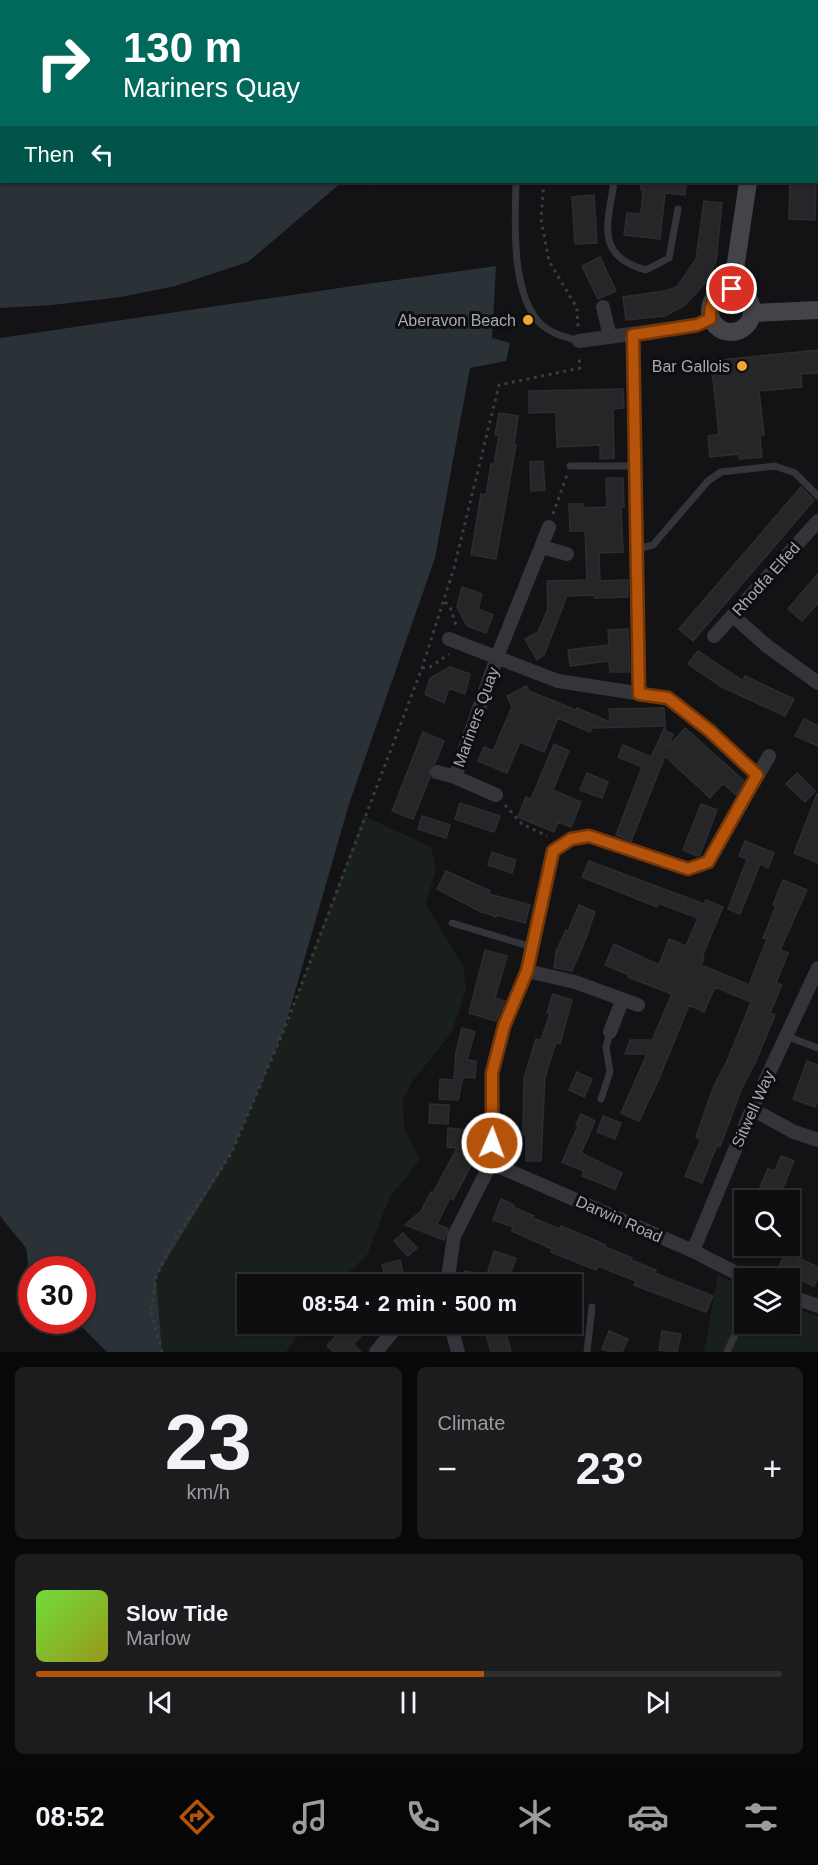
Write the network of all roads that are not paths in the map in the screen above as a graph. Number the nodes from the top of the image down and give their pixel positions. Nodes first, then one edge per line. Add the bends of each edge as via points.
1 (516, 183) edge
2 (614, 183) edge
3 (748, 183) edge
4 (678, 209) dead end
5 (732, 289) junction
6 (603, 308) dead end
7 (818, 310) edge
8 (753, 313) junction
9 (710, 319) junction
10 (633, 335) junction
11 (610, 337) junction
12 (579, 341) joint
13 (570, 466) road end
14 (636, 466) junction
15 (818, 496) edge
16 (818, 521) edge
17 (549, 527) road end
18 (542, 547) junction
19 (638, 549) junction
20 (567, 554) dead end
21 (733, 616) junction
22 (714, 636) dead end
23 (449, 639) dead end
24 (497, 657) junction
25 (818, 683) edge
26 (639, 694) junction
27 (769, 756) dead end
28 (437, 772) dead end
29 (757, 775) junction
30 (455, 777) junction
31 (496, 795) road end
32 (452, 923) dead end
33 (532, 947) junction
34 (818, 968) edge
35 (527, 971) junction
36 (622, 1001) junction
37 (638, 1005) dead end
38 (610, 1032) joint
39 (786, 1036) junction
40 (818, 1048) edge
41 (601, 1099) dead end
42 (752, 1109) junction
43 (818, 1140) edge
44 (491, 1162) junction
45 (693, 1251) junction
46 (734, 1272) edge
47 (448, 1274) edge
48 (800, 1300) edge
49 (818, 1306) edge
50 (592, 1307) dead end
51 (391, 1334) edge
52 (453, 1334) edge
53 (735, 1334) edge
54 (376, 1352) edge
55 (458, 1352) edge
56 (587, 1352) edge
57 (726, 1352) edge

1 - 12 lane via 516,266 528,304 538,322 559,336
2 - 4 lane via 607,229 612,252 630,266 646,270 669,258
3 - 5 street
5 - 8 street via 743,292
5 - 9 street via 717,294 710,306
6 - 11 street
7 - 8 street
8 - 9 street via 741,331 717,328
9 - 10 street via 697,325
10 - 11 street
10 - 14 street
11 - 12 street
13 - 14 lane
14 - 19 street
15 - 19 lane via 795,473 775,466 721,472 708,481 653,545
16 - 21 street, Rhodfa Elfed
17 - 18 street, Mariners Quay
18 - 20 street
18 - 24 street, Mariners Quay
19 - 26 street
21 - 22 street, Rhodfa Elfed
21 - 25 street
23 - 24 street
24 - 26 street, Mariners Quay via 558,681
24 - 30 street, Mariners Quay
26 - 29 street, Mariners Quay via 668,698
27 - 29 street
28 - 30 street, Mariners Quay
29 - 33 street via 708,862 688,869 589,836 571,839 553,851
30 - 31 street, Mariners Quay
32 - 33 lane
33 - 35 street
34 - 39 street, Sitwell Way
35 - 36 street via 575,982
35 - 44 street via 504,1026 492,1073
36 - 37 street
36 - 38 street
38 - 41 lane via 606,1047 610,1072
39 - 40 lane
39 - 42 street, Sitwell Way
42 - 43 street
42 - 45 street, Sitwell Way
44 - 45 street, Darwin Road
44 - 47 street via 454,1236
45 - 46 street, Darwin Road
48 - 49 street
50 - 56 lane
51 - 54 street
52 - 55 street
53 - 57 lane

